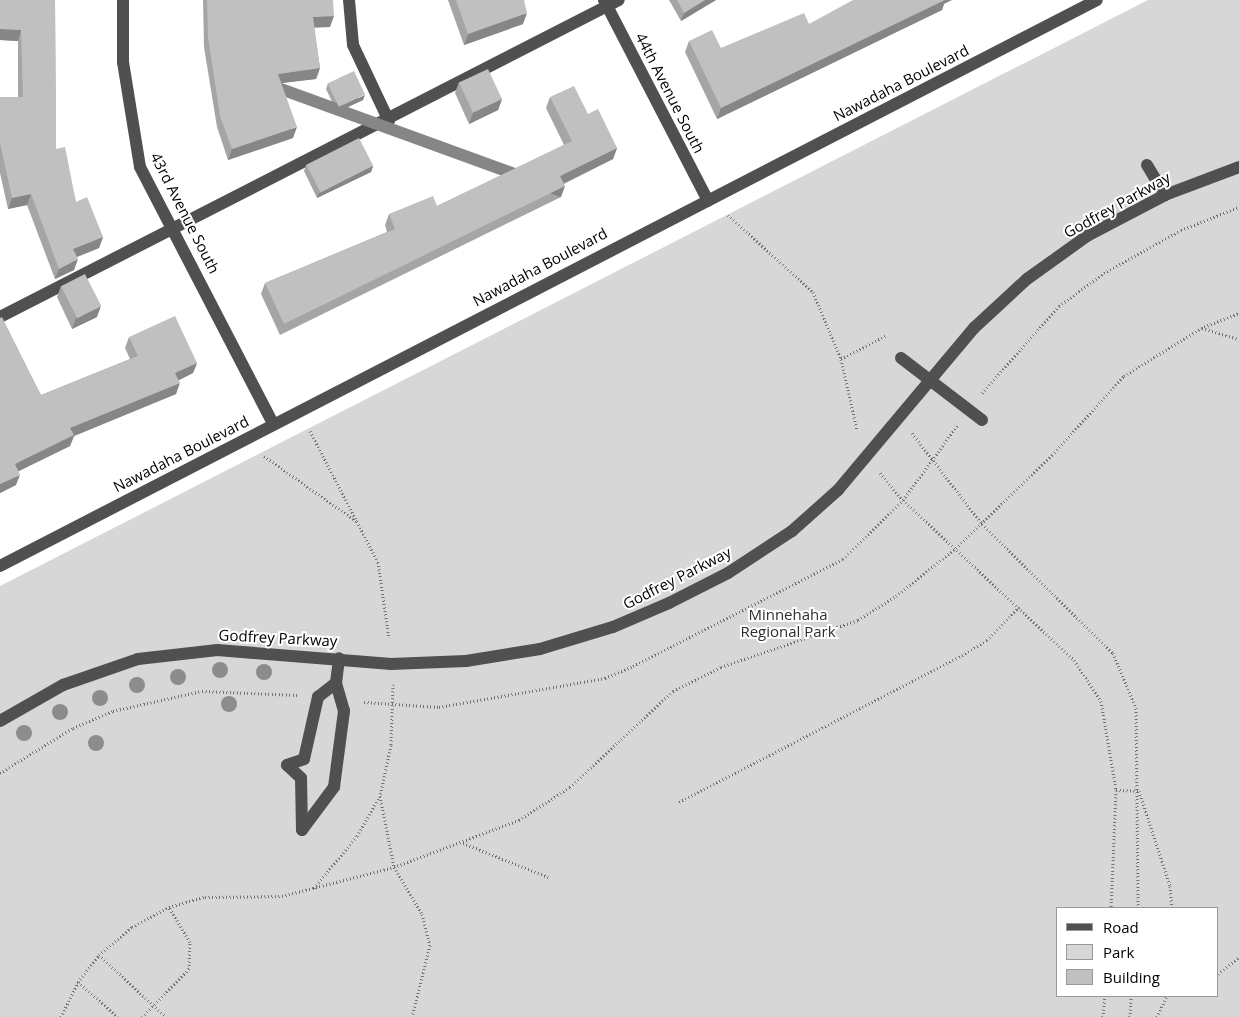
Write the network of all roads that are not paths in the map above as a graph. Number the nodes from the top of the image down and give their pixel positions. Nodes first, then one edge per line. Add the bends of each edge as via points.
1 (123, 0) edge
2 (349, 0) edge
3 (1097, 0) edge
4 (610, 2) edge
5 (389, 121) junction
6 (1147, 166) dead end
7 (1239, 166) edge
8 (1165, 195) junction
9 (708, 201) junction
10 (175, 230) junction
11 (0, 316) edge
12 (901, 358) dead end
13 (928, 380) junction
14 (982, 420) dead end
15 (273, 424) junction
16 (0, 566) edge
17 (339, 658) junction
18 (336, 683) junction
19 (0, 721) edge

1 - 10 street, 43rd Avenue South via 124,62 140,167
2 - 5 street via 353,45
3 - 9 street, Nawadaha Boulevard
4 - 5 street
4 - 9 street, 44th Avenue South
5 - 10 street
6 - 8 street
7 - 8 street, Godfrey Parkway
8 - 13 street, Godfrey Parkway via 1087,236 1027,280 974,328
9 - 15 street, Nawadaha Boulevard
10 - 11 street
10 - 15 street, 43rd Avenue South
12 - 13 street
13 - 14 street
13 - 17 street, Godfrey Parkway via 868,459 792,531 728,573 670,604 613,627 530,651 466,661 392,664
15 - 16 street, Nawadaha Boulevard
17 - 18 street
17 - 19 street, Godfrey Parkway via 217,650 138,659 63,685
18 - 18 street via 344,711 334,787 302,830 301,778 287,765 304,759 318,697

